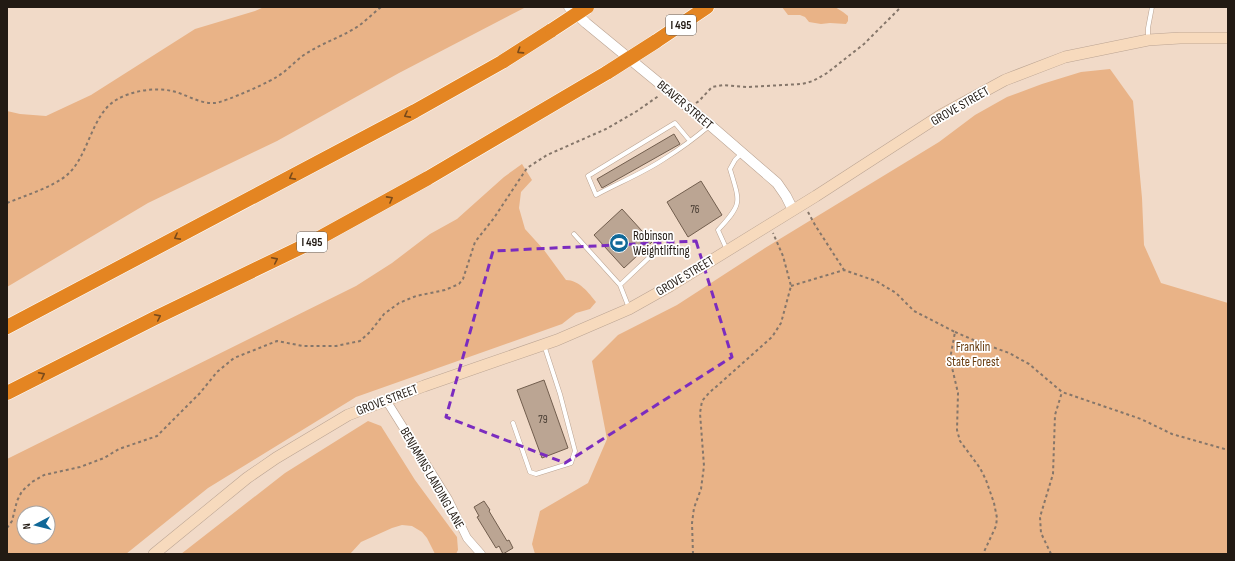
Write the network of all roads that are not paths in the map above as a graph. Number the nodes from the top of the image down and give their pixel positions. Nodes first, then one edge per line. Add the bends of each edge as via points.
1 (569, 7) edge
2 (587, 7) edge
3 (707, 7) edge
4 (1152, 7) edge
5 (1228, 38) edge
6 (1148, 40) junction
7 (710, 125) junction
8 (690, 141) junction
9 (742, 153) junction
10 (793, 210) junction
11 (574, 234) dead end
12 (727, 250) junction
13 (656, 251) dead end
14 (620, 285) junction
15 (629, 309) junction
16 (7, 327) edge
17 (544, 344) junction
18 (7, 393) edge
19 (386, 400) junction
20 (513, 423) dead end
21 (154, 554) edge
22 (481, 554) edge

1 - 7 street, BEAVER STREET
2 -> 16 highway, bridge via 502,62 415,111
18 -> 3 highway, I 495, bridge via 312,242 428,178 608,72
4 - 6 lane
5 - 6 main road, GROVE STREET
6 - 10 main road, GROVE STREET via 1065,57 1005,80 941,115
7 - 8 lane
7 - 9 street, BEAVER STREET
8 - 8 lane via 663,160 596,195 588,176 675,123
9 - 10 street, BEAVER STREET via 777,183
9 - 12 lane via 730,169 739,198 735,211 718,230
10 - 12 main road, GROVE STREET
11 - 14 lane
12 - 15 main road, GROVE STREET
13 - 14 lane
14 - 15 lane
15 - 17 main road, GROVE STREET
17 - 19 main road, GROVE STREET
17 - 20 lane via 575,451 571,463 536,474 530,472
19 - 21 main road, GROVE STREET via 348,415 276,458 247,478
19 - 22 street, BENJAMINS LANDING LANE via 448,499 467,538

